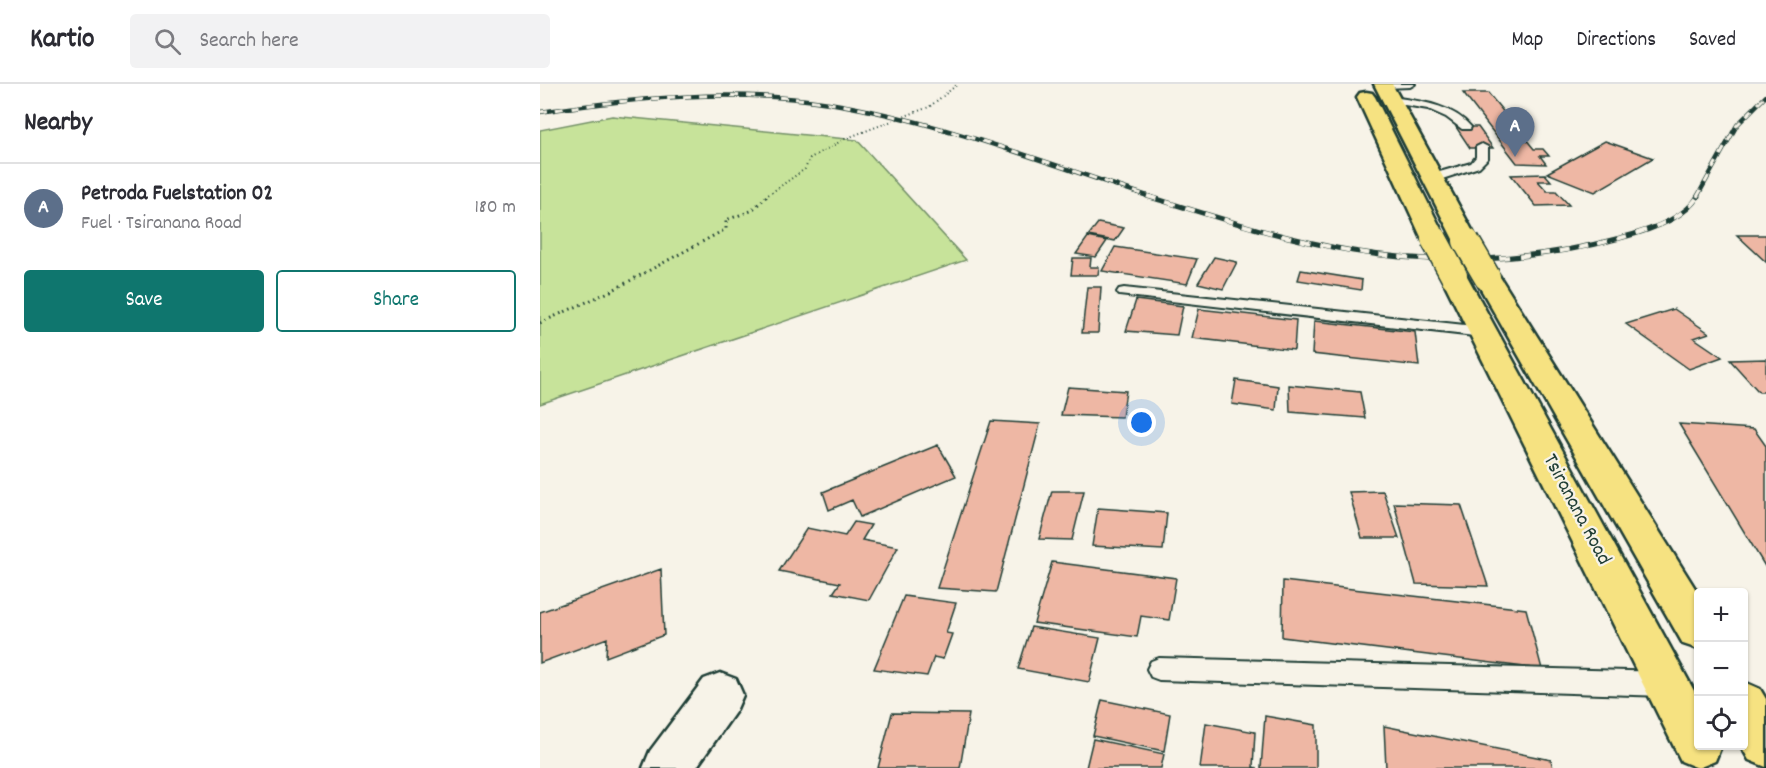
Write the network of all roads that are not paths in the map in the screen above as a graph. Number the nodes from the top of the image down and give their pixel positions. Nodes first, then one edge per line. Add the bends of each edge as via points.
1 (1360, 84) edge
2 (1410, 84) edge
3 (1386, 90) edge
4 (1466, 127) dead end
5 (1482, 147) dead end
6 (1433, 178) junction
7 (1470, 277) junction
8 (1124, 292) dead end
9 (1483, 332) junction
10 (1694, 624) edge
11 (1159, 669) dead end
12 (1667, 684) junction
13 (720, 695) dead end
14 (1748, 713) edge
15 (1694, 735) edge
16 (1766, 743) edge
17 (1702, 750) edge
18 (667, 768) edge
19 (1711, 768) edge

1 - 7 highway, bridge via 1434,239
2 - 3 lane
3 - 4 lane via 1449,113
3 - 6 highway
5 - 6 lane via 1482,158 1475,165
6 - 7 highway, bridge via 1466,241
7 - 9 highway, Tsiranana Road
7 - 10 highway, Tsiranana Road
8 - 9 lane
9 - 12 highway, Tsiranana Road
11 - 12 lane
12 - 15 highway, Tsiranana Road
13 - 18 street
14 - 16 highway
17 - 19 highway, Tsiranana Road

